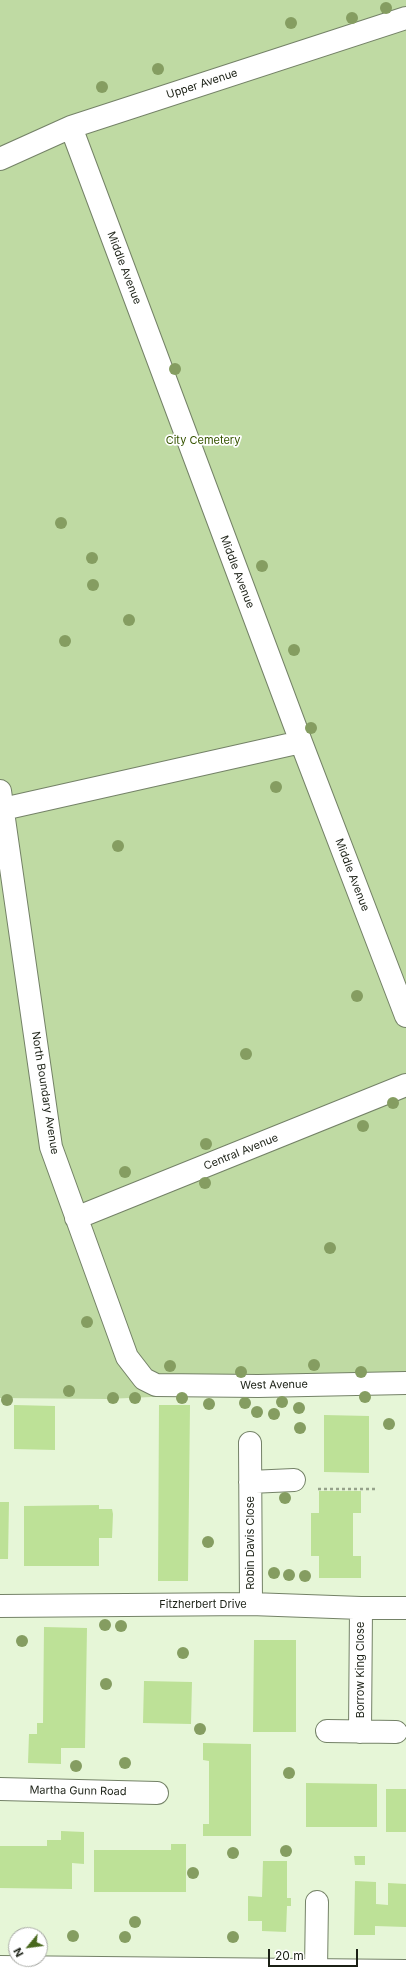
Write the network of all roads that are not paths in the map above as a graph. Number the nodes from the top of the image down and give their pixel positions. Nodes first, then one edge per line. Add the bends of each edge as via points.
1 (406, 18) edge
2 (71, 127) junction
3 (0, 159) edge
4 (301, 742) junction
5 (2, 800) edge
6 (406, 1016) edge
7 (406, 1085) edge
8 (76, 1218) junction
9 (144, 1379) joint
10 (406, 1383) edge
11 (250, 1444) dead end
12 (294, 1480) road end
13 (250, 1482) junction
14 (251, 1604) junction
15 (0, 1606) edge
16 (361, 1608) junction
17 (406, 1608) edge
18 (327, 1731) dead end
19 (360, 1732) junction
20 (396, 1732) dead end
21 (0, 1789) edge
22 (157, 1793) dead end
23 (317, 1902) dead end
24 (0, 1967) edge
25 (316, 1970) junction
26 (406, 1971) edge

1 - 2 street, Upper Avenue
2 - 3 street, Upper Avenue
2 - 4 street, Middle Avenue
4 - 5 street
4 - 6 street, Middle Avenue
5 - 8 street, North Boundary Avenue via 51,1147
7 - 8 street, Central Avenue
8 - 9 street, North Boundary Avenue via 127,1357
9 - 10 street, West Avenue via 156,1385
11 - 13 street, Robin Davis Close
12 - 13 street, Robin Davis Close
13 - 14 street, Robin Davis Close
14 - 15 street, Fitzherbert Drive
14 - 16 street, Fitzherbert Drive
16 - 17 street, Fitzherbert Drive
16 - 19 street, Borrow King Close
18 - 19 street, Borrow King Close
19 - 20 street, Borrow King Close
21 - 22 street, Martha Gunn Road
23 - 25 street
24 - 25 street
25 - 26 street

